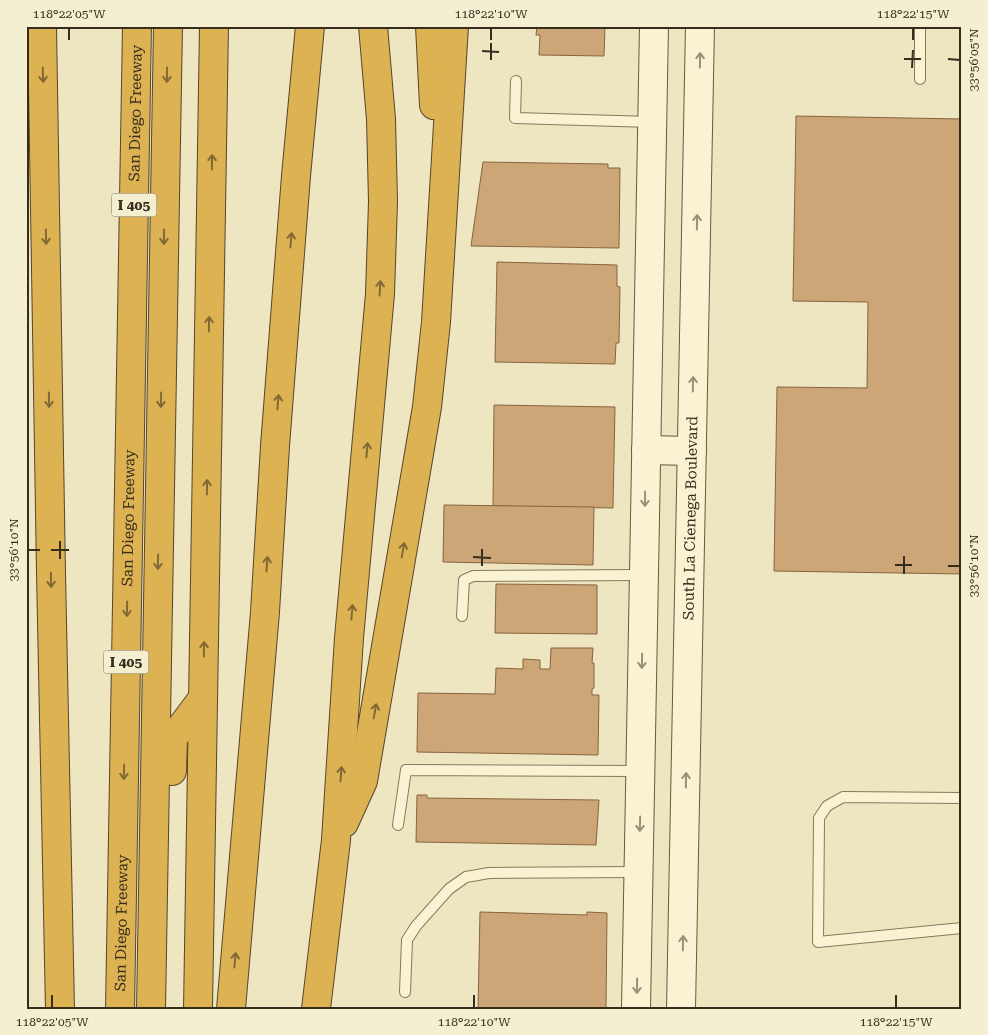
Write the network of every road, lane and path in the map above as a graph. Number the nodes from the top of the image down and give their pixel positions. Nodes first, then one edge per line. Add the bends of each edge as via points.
1 (42, 26) edge
2 (126, 26) edge
3 (137, 26) edge
4 (168, 26) edge
5 (214, 26) edge
6 (310, 26) edge
7 (325, 26) edge
8 (373, 26) edge
9 (430, 26) edge
10 (454, 26) edge
11 (654, 26) edge
12 (700, 26) edge
13 (920, 26) edge
14 (920, 78) dead end
15 (516, 81) dead end
16 (135, 95) junction
17 (652, 122) junction
18 (296, 176) junction
19 (441, 231) junction
20 (646, 450) junction
21 (692, 451) junction
22 (644, 575) junction
23 (462, 616) dead end
24 (203, 698) junction
25 (641, 770) junction
26 (962, 798) edge
27 (398, 825) dead end
28 (336, 840) junction
29 (639, 872) junction
30 (962, 928) edge
31 (405, 992) dead end
32 (684, 1005) edge
33 (60, 1009) edge
34 (120, 1009) edge
35 (151, 1009) edge
36 (169, 1009) edge
37 (198, 1009) edge
38 (231, 1009) edge
39 (316, 1009) edge
40 (636, 1009) edge

1 -> 33 highway
2 - 16 highway
3 - 16 highway, San Diego Freeway / I 405
4 -> 35 highway
24 -> 5 highway
6 - 18 highway
7 - 18 highway
28 -> 8 highway via 380,294 384,202
9 - 19 highway
10 - 19 highway
11 - 17 main road
21 -> 12 main road, South La Cienega Boulevard
13 - 14 lane
15 - 17 lane via 515,118
16 -> 34 highway, San Diego Freeway / I 405
17 - 20 main road
38 -> 18 highway
28 -> 19 highway via 363,781 426,417
20 - 21 main road
20 -> 22 main road
32 -> 21 main road, South La Cienega Boulevard
22 - 23 lane via 473,576 464,580
22 -> 25 main road
24 - 36 highway via 173,738
24 - 37 highway
25 - 27 lane via 406,770
25 -> 29 main road
26 - 30 lane via 843,797 827,806 819,818 818,942
28 - 39 highway
29 - 31 lane via 489,873 466,877 442,896 407,940
29 -> 40 main road

